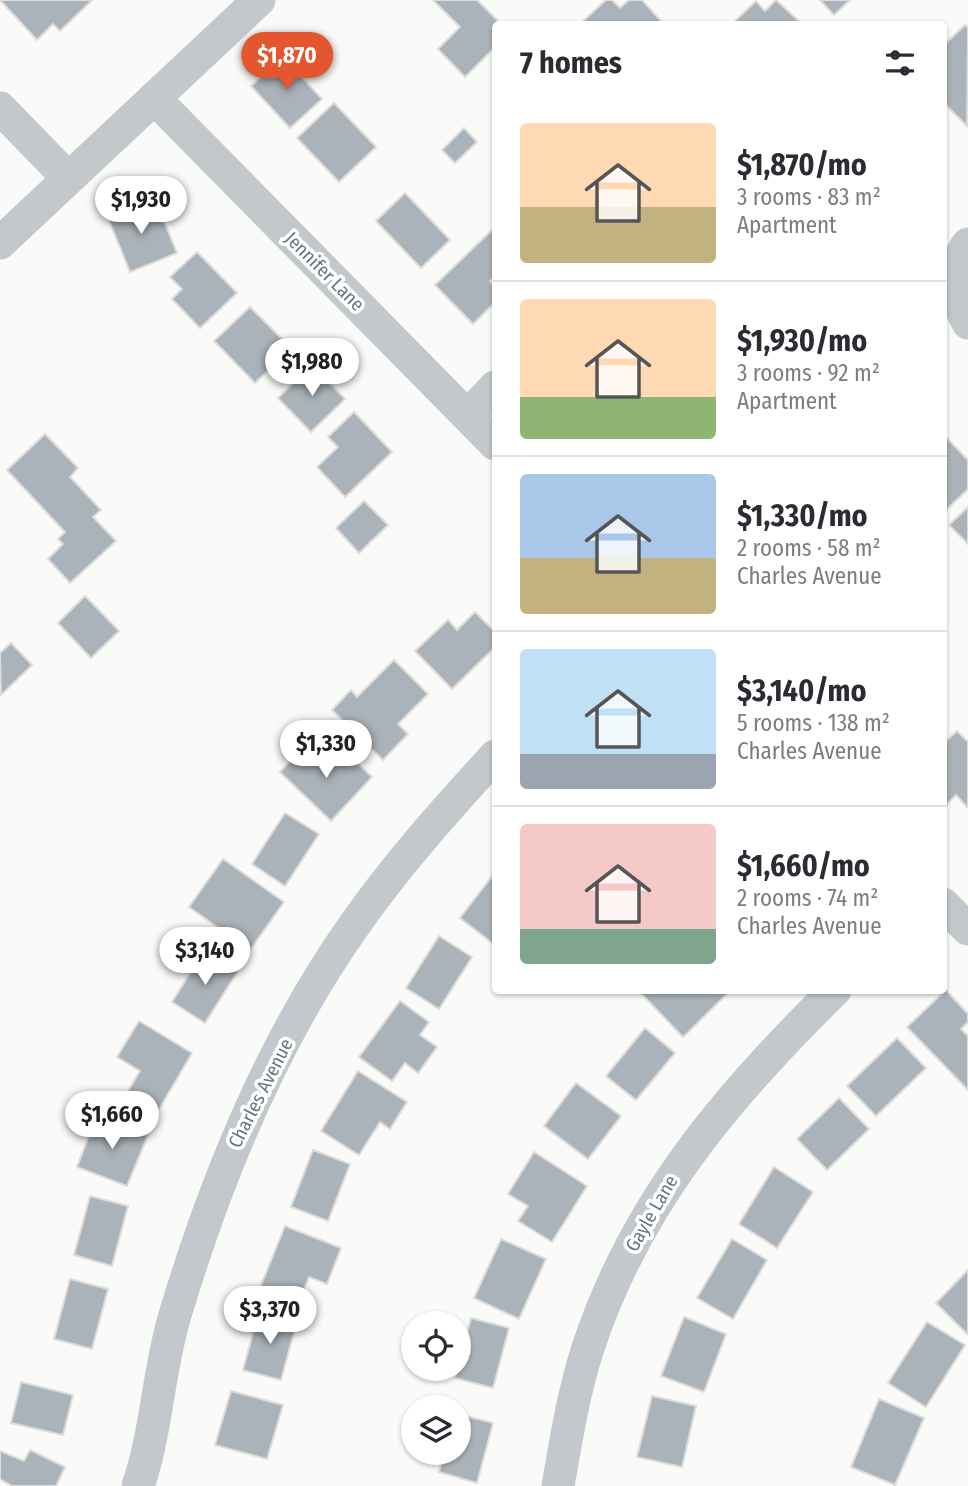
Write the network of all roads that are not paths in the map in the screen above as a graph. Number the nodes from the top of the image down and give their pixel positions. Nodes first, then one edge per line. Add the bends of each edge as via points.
1 (258, 0) edge
2 (154, 98) junction
3 (0, 108) edge
4 (68, 178) junction
5 (0, 243) edge
6 (962, 256) edge
7 (968, 323) edge
8 (492, 390) edge
9 (468, 416) junction
10 (492, 441) edge
11 (492, 759) edge
12 (947, 908) edge
13 (968, 929) edge
14 (831, 994) edge
15 (138, 1486) edge
16 (558, 1486) edge

1 - 2 street
2 - 4 street
2 - 9 street, Jennifer Lane
3 - 4 street
4 - 5 street
6 - 7 street via 958,304
8 - 9 street
9 - 10 street, Jennifer Lane
11 - 15 street, Charles Avenue via 413,846 352,928 308,998 234,1143 174,1319
12 - 13 street
14 - 16 street, Gayle Lane via 723,1107 675,1172 633,1242 587,1351

